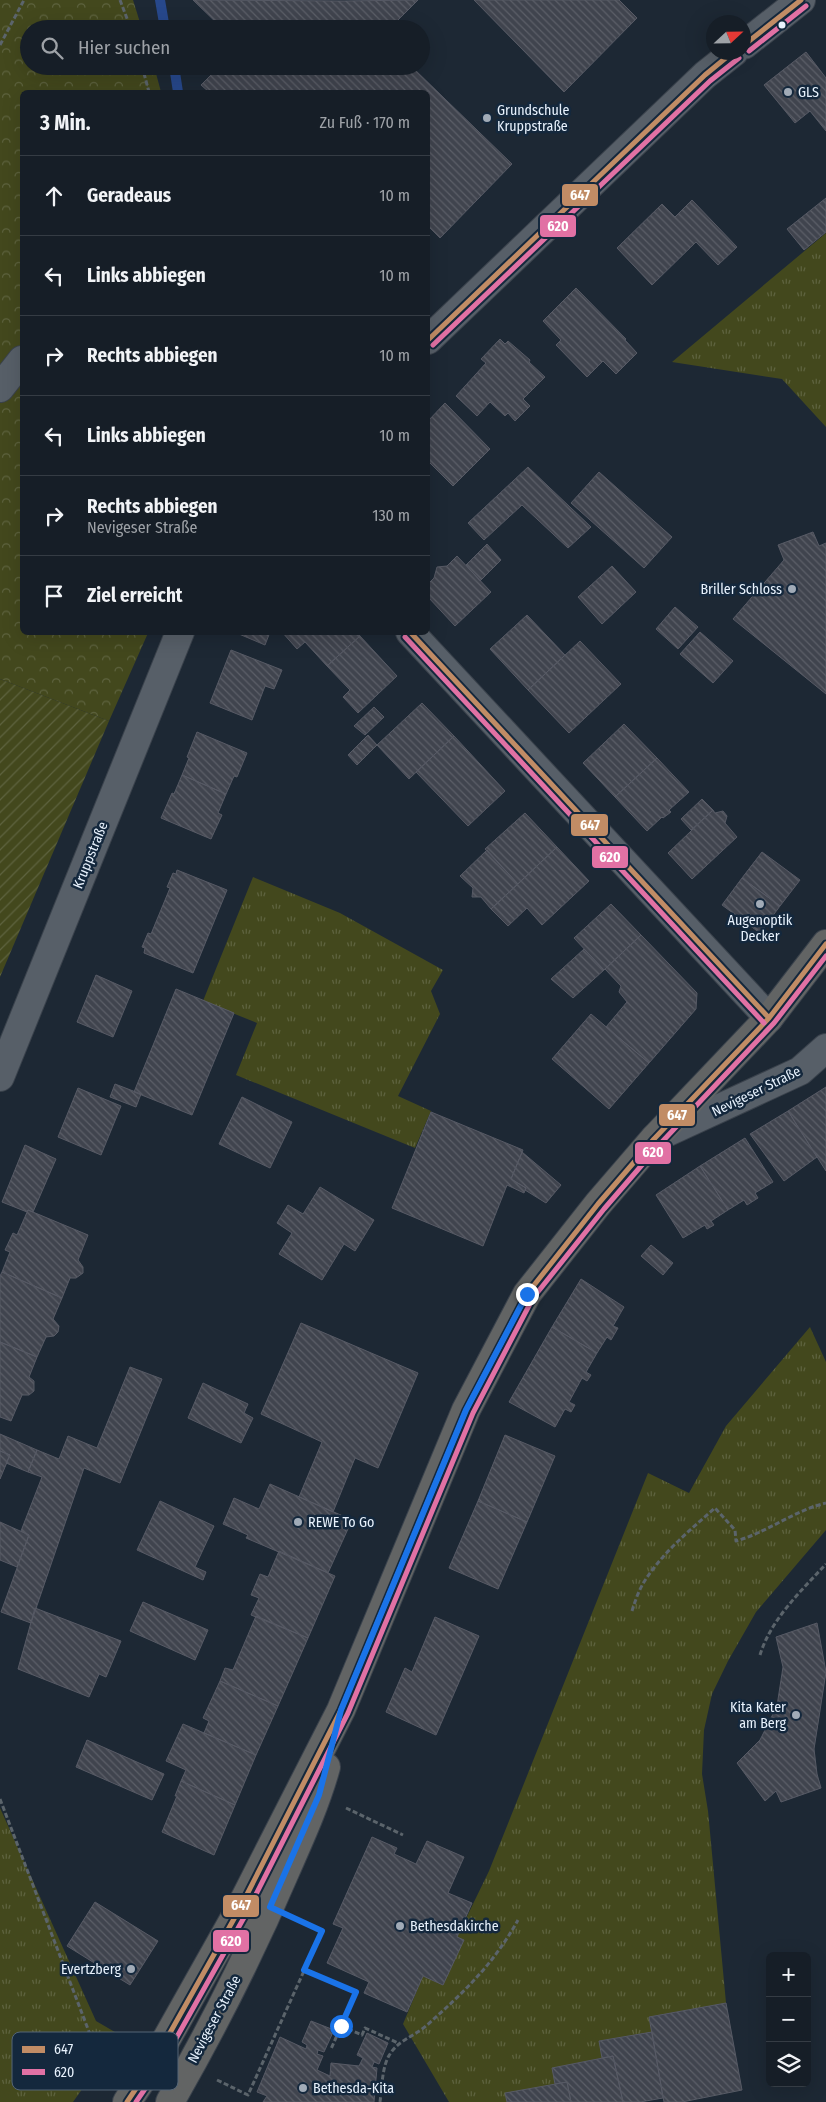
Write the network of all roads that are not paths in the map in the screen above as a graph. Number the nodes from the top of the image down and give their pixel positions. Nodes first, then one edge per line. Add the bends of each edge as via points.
1 (801, 0) edge
2 (751, 39) edge
3 (723, 60) edge
4 (430, 338) edge
5 (20, 363) edge
6 (0, 388) edge
7 (179, 635) edge
8 (413, 635) edge
9 (826, 944) edge
10 (769, 1018) junction
11 (826, 1048) edge
12 (0, 1077) edge
13 (654, 1139) junction
14 (341, 1710) junction
15 (170, 2032) edge
16 (178, 2087) edge
17 (135, 2090) edge
18 (176, 2090) edge
19 (127, 2102) edge
20 (170, 2102) edge

1 - 2 street
3 - 4 street via 705,74
5 - 6 street
7 - 12 street, Kruppstraße
8 - 10 street
9 - 10 main road, Nevigeser Straße
10 - 13 main road, Nevigeser Straße
11 - 13 street, Nevigeser Straße via 800,1071
13 - 14 main road, Nevigeser Straße via 527,1294 466,1410
14 - 15 main road, Nevigeser Straße via 239,1910
14 - 16 main road, Nevigeser Straße via 319,1795 270,1907
17 - 19 main road, Nevigeser Straße
18 - 20 main road, Nevigeser Straße

